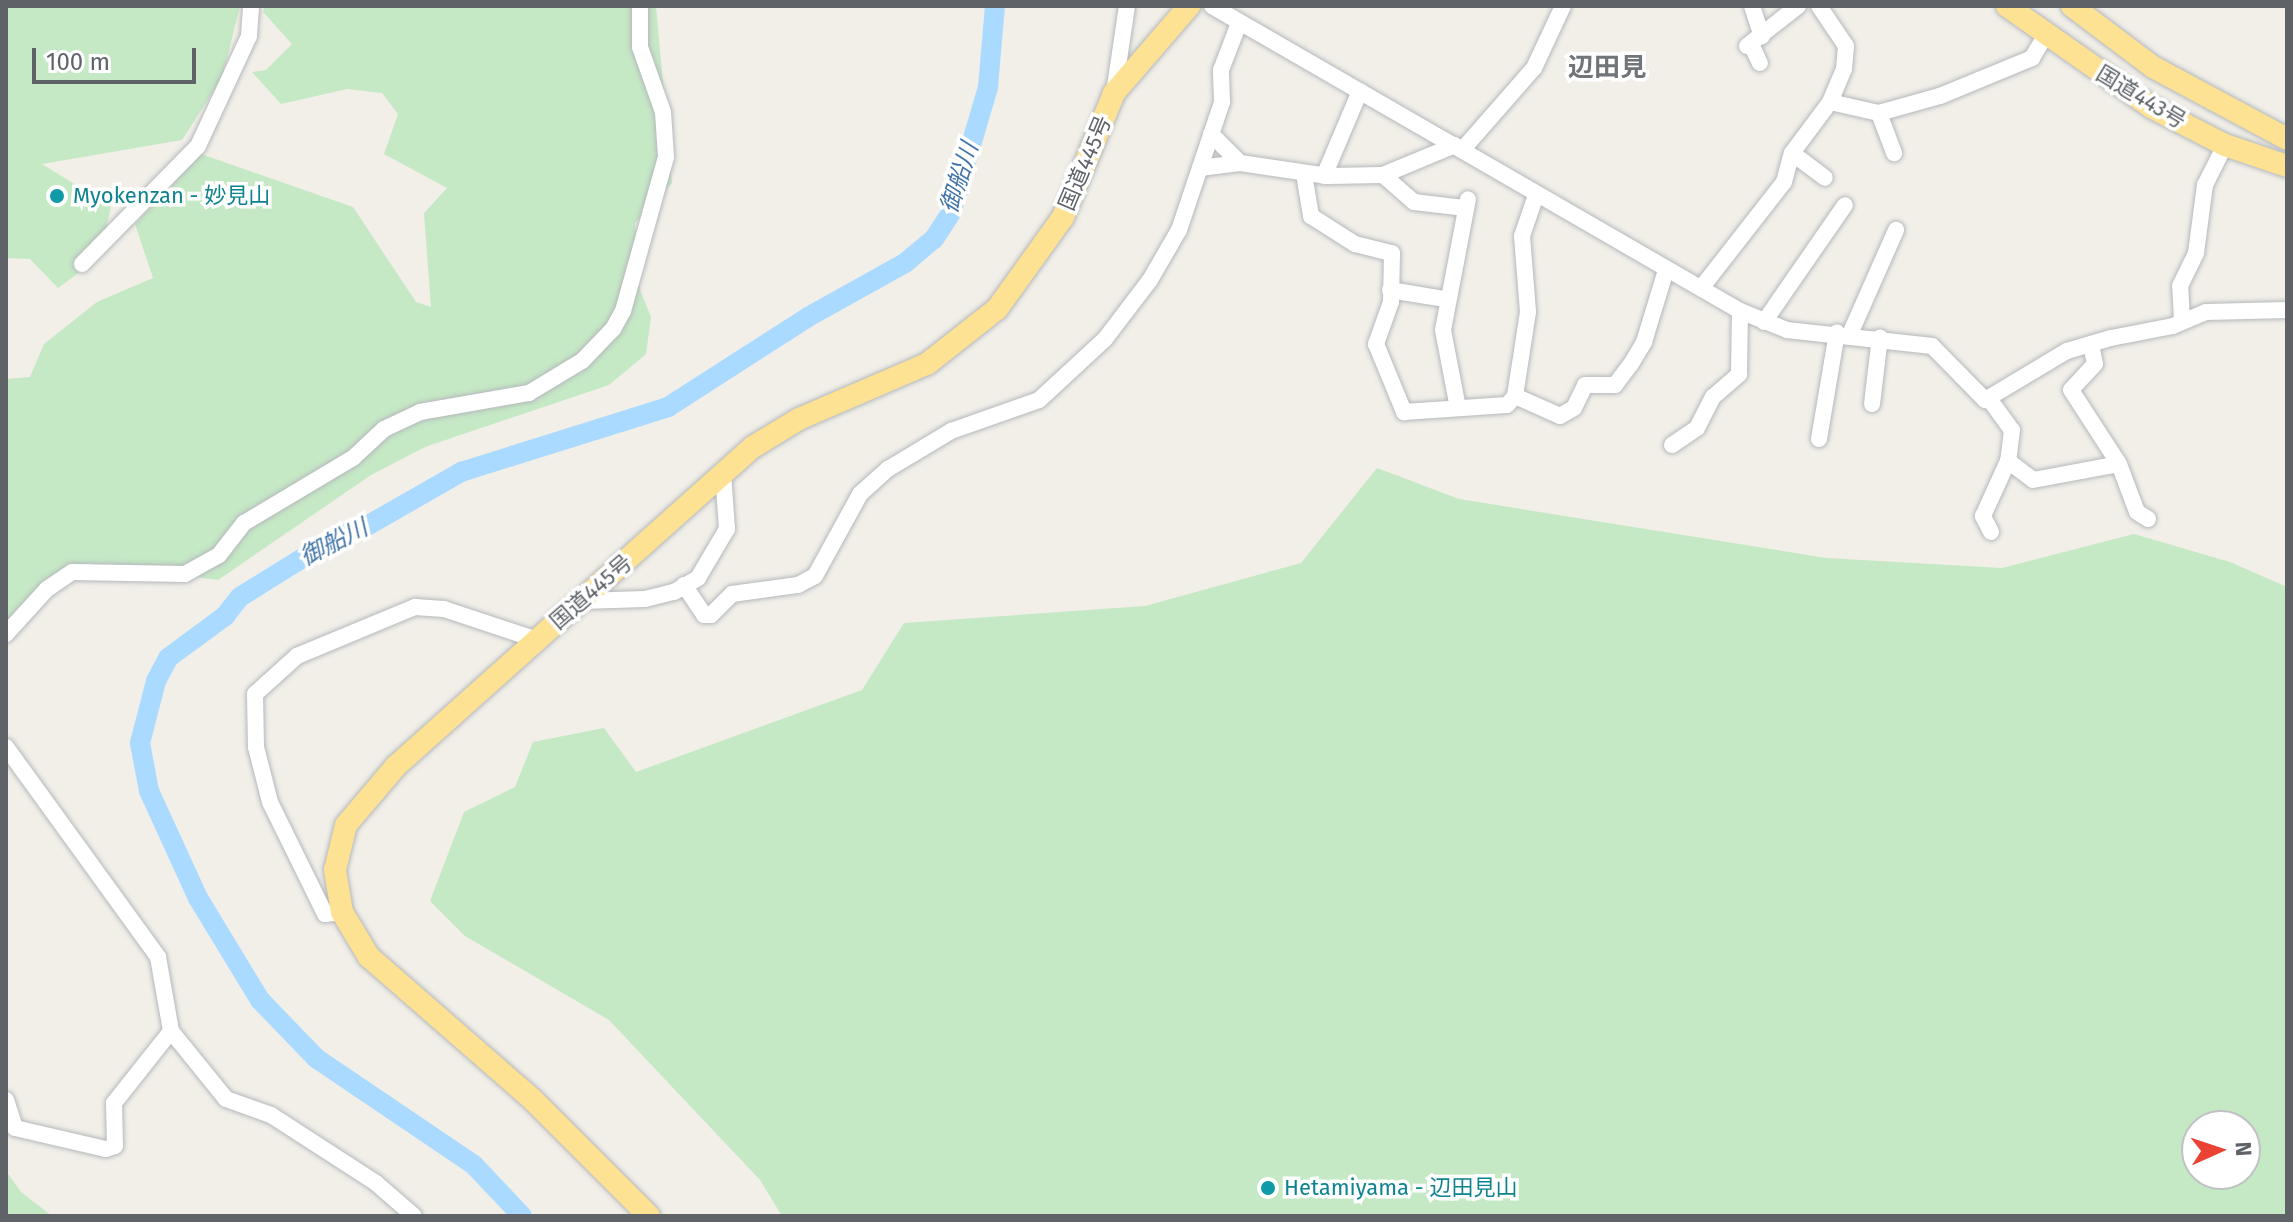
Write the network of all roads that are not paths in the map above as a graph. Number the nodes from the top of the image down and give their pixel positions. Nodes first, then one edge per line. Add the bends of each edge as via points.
1 (251, 6) edge
2 (640, 6) edge
3 (1127, 6) edge
4 (1189, 6) edge
5 (1212, 6) edge
6 (1563, 6) edge
7 (1752, 6) edge
8 (1798, 6) edge
9 (1819, 6) edge
10 (2007, 6) edge
11 (2072, 6) edge
12 (1239, 23) junction
13 (2045, 36) junction
14 (2114, 38) junction
15 (1753, 42) junction
16 (1760, 63) dead end
17 (2092, 69) junction
18 (1360, 91) junction
19 (1114, 93) junction
20 (1830, 102) junction
21 (1879, 113) junction
22 (2240, 114) junction
23 (1211, 134) junction
24 (2287, 139) edge
25 (2225, 145) junction
26 (1459, 147) junction
27 (1792, 153) junction
28 (1894, 153) dead end
29 (1240, 163) junction
30 (2287, 166) edge
31 (1200, 168) junction
32 (1304, 174) junction
33 (1383, 175) junction
34 (1324, 176) junction
35 (1825, 178) dead end
36 (1536, 195) junction
37 (1845, 205) dead end
38 (1896, 230) dead end
39 (82, 264) dead end
40 (1666, 270) junction
41 (1702, 287) junction
42 (1390, 290) junction
43 (1445, 299) junction
44 (2287, 310) edge
45 (1740, 311) junction
46 (2182, 321) junction
47 (1764, 322) junction
48 (1844, 334) junction
49 (1880, 337) junction
50 (2091, 344) junction
51 (1515, 396) junction
52 (1990, 400) junction
53 (1872, 404) dead end
54 (1458, 408) junction
55 (1819, 439) dead end
56 (1672, 445) dead end
57 (2008, 461) junction
58 (2119, 464) junction
59 (723, 473) junction
60 (2148, 519) dead end
61 (1991, 532) dead end
62 (684, 585) junction
63 (581, 601) junction
64 (6, 634) edge
65 (537, 640) junction
66 (6, 747) edge
67 (342, 912) junction
68 (171, 1031) junction
69 (6, 1100) edge
70 (414, 1216) edge
71 (649, 1216) edge

1 - 39 street via 249,36 198,146
2 - 64 street via 640,47 663,112 666,157 623,311 582,361 529,393 420,412 384,429 353,458 244,523 219,555 185,574 72,572 47,589
3 - 19 street
4 - 19 highway, 国道445号
5 - 12 street
6 - 26 street via 1534,68
7 - 15 street
8 - 15 street
9 - 20 street via 1846,46 1844,69
10 - 13 highway, 国道443号
11 - 14 highway, 国道443号
12 - 18 street
12 - 23 street via 1221,70 1222,102
13 - 17 highway, 国道443号
13 - 21 street via 2032,58 1940,96
14 - 17 highway
14 - 22 highway, 国道443号 via 2153,67
15 - 16 street
17 - 25 highway, 国道443号
18 - 26 street
18 - 34 street
19 - 59 highway, 国道445号 via 1063,217 997,309 967,338 927,364 799,419
20 - 21 street
20 - 27 street
21 - 28 street
22 - 24 highway, 国道443号
22 - 25 highway
23 - 29 street
23 - 31 street
25 - 30 highway, 国道443号
25 - 46 street via 2205,185 2198,243 2180,286
26 - 33 street
26 - 36 street
27 - 35 street
27 - 41 street via 1784,182
29 - 31 street
29 - 32 street
31 - 62 street via 1179,230 1150,280 1105,339 1062,382 1039,400 951,431 888,469 860,494 815,576 798,585 732,594 711,615 704,615
32 - 34 street
32 - 42 street via 1311,216 1355,244 1392,253
33 - 34 street
33 - 43 street via 1414,202 1466,203
36 - 40 street
36 - 51 street via 1522,236 1528,312
37 - 47 street
38 - 48 street
40 - 41 street
40 - 51 street via 1644,342 1615,385 1585,385 1574,408 1560,416
41 - 45 street
42 - 43 street
42 - 54 street via 1376,344 1402,410
43 - 54 street via 1444,345 1453,363
44 - 46 street via 2239,307
45 - 47 street
45 - 56 street via 1739,374 1713,397 1697,428
46 - 50 street
47 - 48 street via 1808,333
48 - 49 street
48 - 55 street
49 - 52 street via 1918,342 1945,354 1976,393
49 - 53 street
50 - 52 street via 2067,351
50 - 58 street via 2095,364 2071,390
51 - 54 street via 1507,405
52 - 57 street via 2012,430
57 - 58 street via 2033,480
57 - 61 street via 1983,516
58 - 60 street via 2137,512
59 - 62 street via 727,529 698,578
59 - 63 highway, 国道445号
62 - 63 street via 645,599
63 - 65 highway, 国道445号
65 - 67 highway, 国道445号 via 396,766 346,825 335,870
65 - 67 street via 444,609 415,607 297,656 255,694 256,747 270,802 325,914
66 - 68 street via 158,957
67 - 71 highway, 国道445号 via 384,974 532,1099
68 - 69 street via 114,1103 115,1146 106,1149 15,1128
68 - 70 street via 194,1053 226,1099 271,1115 376,1183

